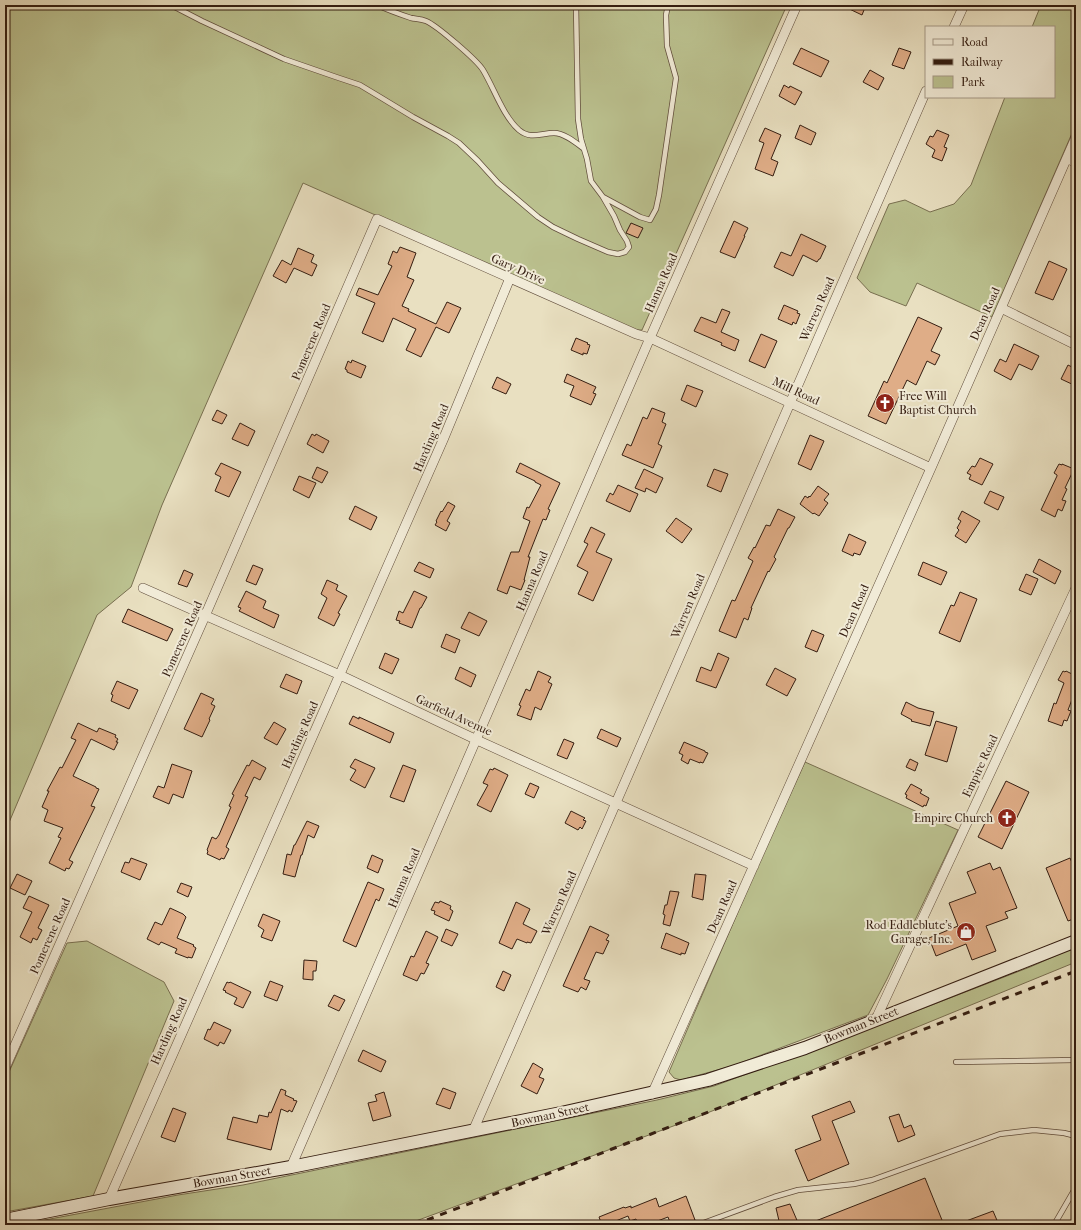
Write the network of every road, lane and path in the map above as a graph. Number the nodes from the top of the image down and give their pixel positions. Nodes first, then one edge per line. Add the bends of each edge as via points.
1 (171, 5) edge
2 (376, 5) edge
3 (576, 5) edge
4 (668, 5) edge
5 (797, 5) edge
6 (964, 5) edge
7 (954, 26) edge
8 (925, 93) edge
9 (1076, 137) edge
10 (583, 148) junction
11 (1067, 158) junction
12 (1076, 163) edge
13 (603, 197) junction
14 (377, 219) joint
15 (510, 278) junction
16 (1001, 308) junction
17 (650, 338) junction
18 (1076, 345) edge
19 (790, 402) junction
20 (931, 468) junction
21 (143, 588) dead end
22 (1076, 588) edge
23 (205, 616) junction
24 (340, 675) junction
25 (477, 740) junction
26 (616, 804) junction
27 (754, 866) junction
28 (1076, 941) edge
29 (876, 1019) junction
30 (1076, 1060) edge
31 (956, 1062) dead end
32 (5, 1068) edge
33 (652, 1094) junction
34 (473, 1131) junction
35 (1076, 1136) edge
36 (291, 1167) junction
37 (1076, 1187) edge
38 (109, 1199) junction
39 (5, 1220) edge
40 (698, 1225) edge
41 (1054, 1225) edge

1 - 13 lane via 284,59 360,85 459,143 498,183 552,227 608,252 625,252 629,247 627,240
2 - 10 lane via 426,21 462,49 482,68 511,122 523,133 533,136 554,133 563,135
3 - 10 lane via 578,119
4 - 13 lane via 667,46 676,78 656,209 650,220
5 - 17 street, Hanna Road
6 - 7 street
8 - 19 street, Warren Road
9 - 11 street, Dean Road
10 - 13 lane via 591,181
11 - 12 street
11 - 16 street, Dean Road
14 - 15 street, Gary Drive
14 - 23 street, Pomerene Road
15 - 17 street, Gary Drive
15 - 24 street, Harding Road via 443,440
16 - 18 street
16 - 20 street, Dean Road
17 - 19 street, Mill Road
17 - 25 street, Hanna Road
19 - 20 street, Mill Road
19 - 26 street, Warren Road
20 - 27 street, Dean Road
21 - 23 street, Garfield Avenue
22 - 29 street, Empire Road
23 - 24 street, Garfield Avenue
23 - 32 street, Pomerene Road
24 - 25 street, Garfield Avenue
24 - 38 street, Harding Road
25 - 26 street, Garfield Avenue
25 - 36 street, Hanna Road
26 - 27 street, Garfield Avenue
26 - 34 street, Warren Road
27 - 33 street, Dean Road
28 - 29 street, Bowman Street
29 - 33 street, Bowman Street via 739,1071
30 - 31 lane
33 - 34 street, Bowman Street
34 - 36 street, Bowman Street
35 - 40 lane via 1034,1130 1000,1134 872,1180 798,1190
36 - 38 street, Bowman Street
37 - 41 lane
38 - 39 street, Bowman Street

